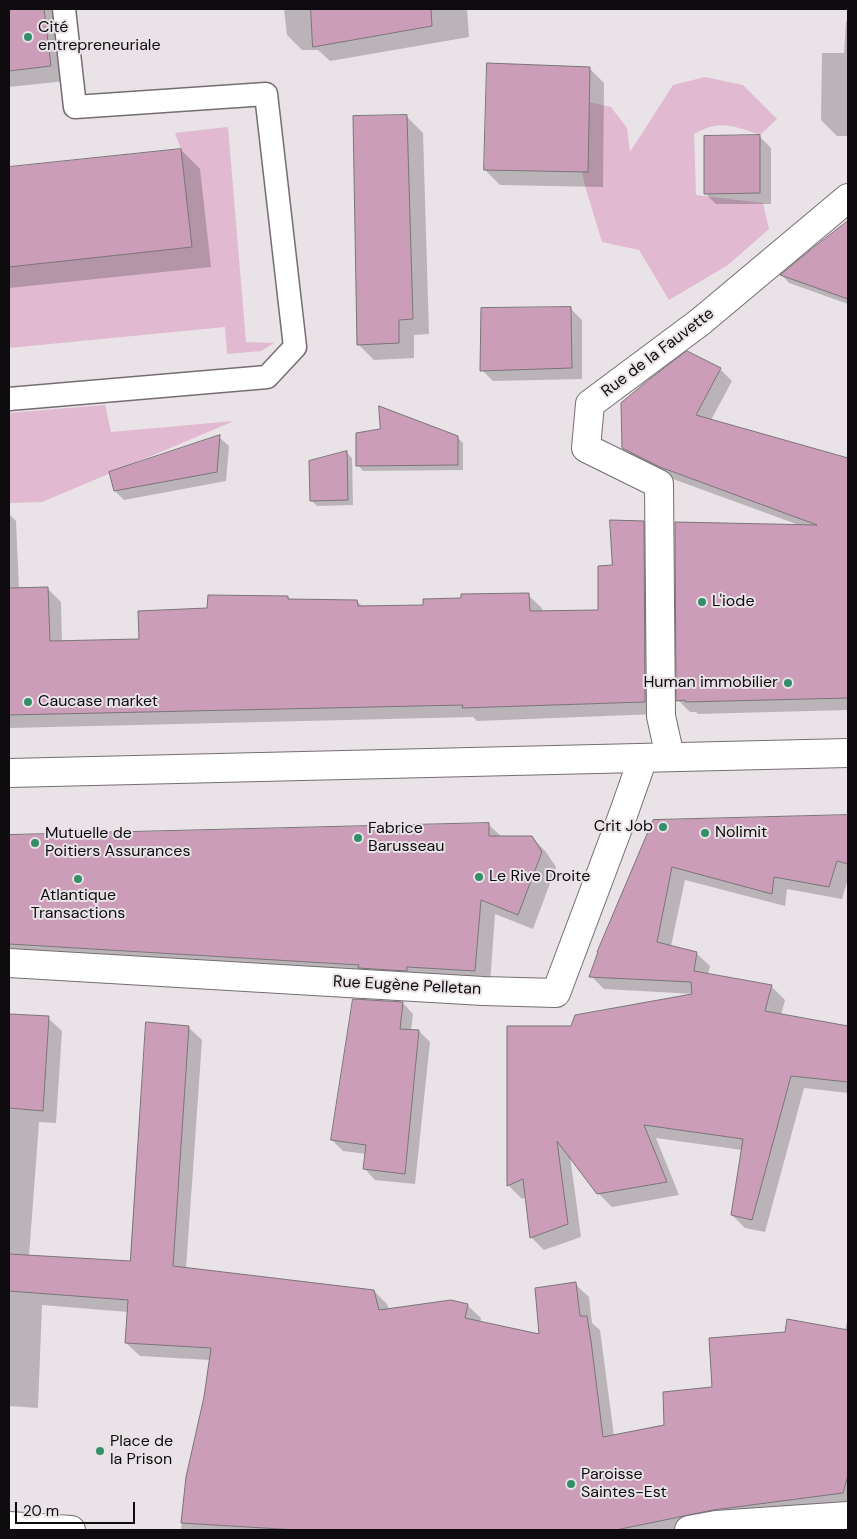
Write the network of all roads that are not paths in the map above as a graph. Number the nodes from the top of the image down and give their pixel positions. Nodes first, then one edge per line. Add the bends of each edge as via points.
1 (64, 9) edge
2 (848, 198) edge
3 (9, 399) edge
4 (848, 753) edge
5 (670, 757) junction
6 (643, 758) junction
7 (9, 773) edge
8 (9, 963) edge
9 (848, 1516) edge
10 (9, 1526) edge
11 (71, 1530) edge
12 (689, 1530) edge

1 - 3 lane via 76,107 266,94 295,347 267,377
2 - 5 street, Rue de la Fauvette via 700,322 590,404 586,448 659,484 661,716
4 - 5 street
5 - 6 street
6 - 7 street
6 - 8 street, Rue Eugène Pelletan via 556,993
9 - 12 street via 716,1525
10 - 11 street

